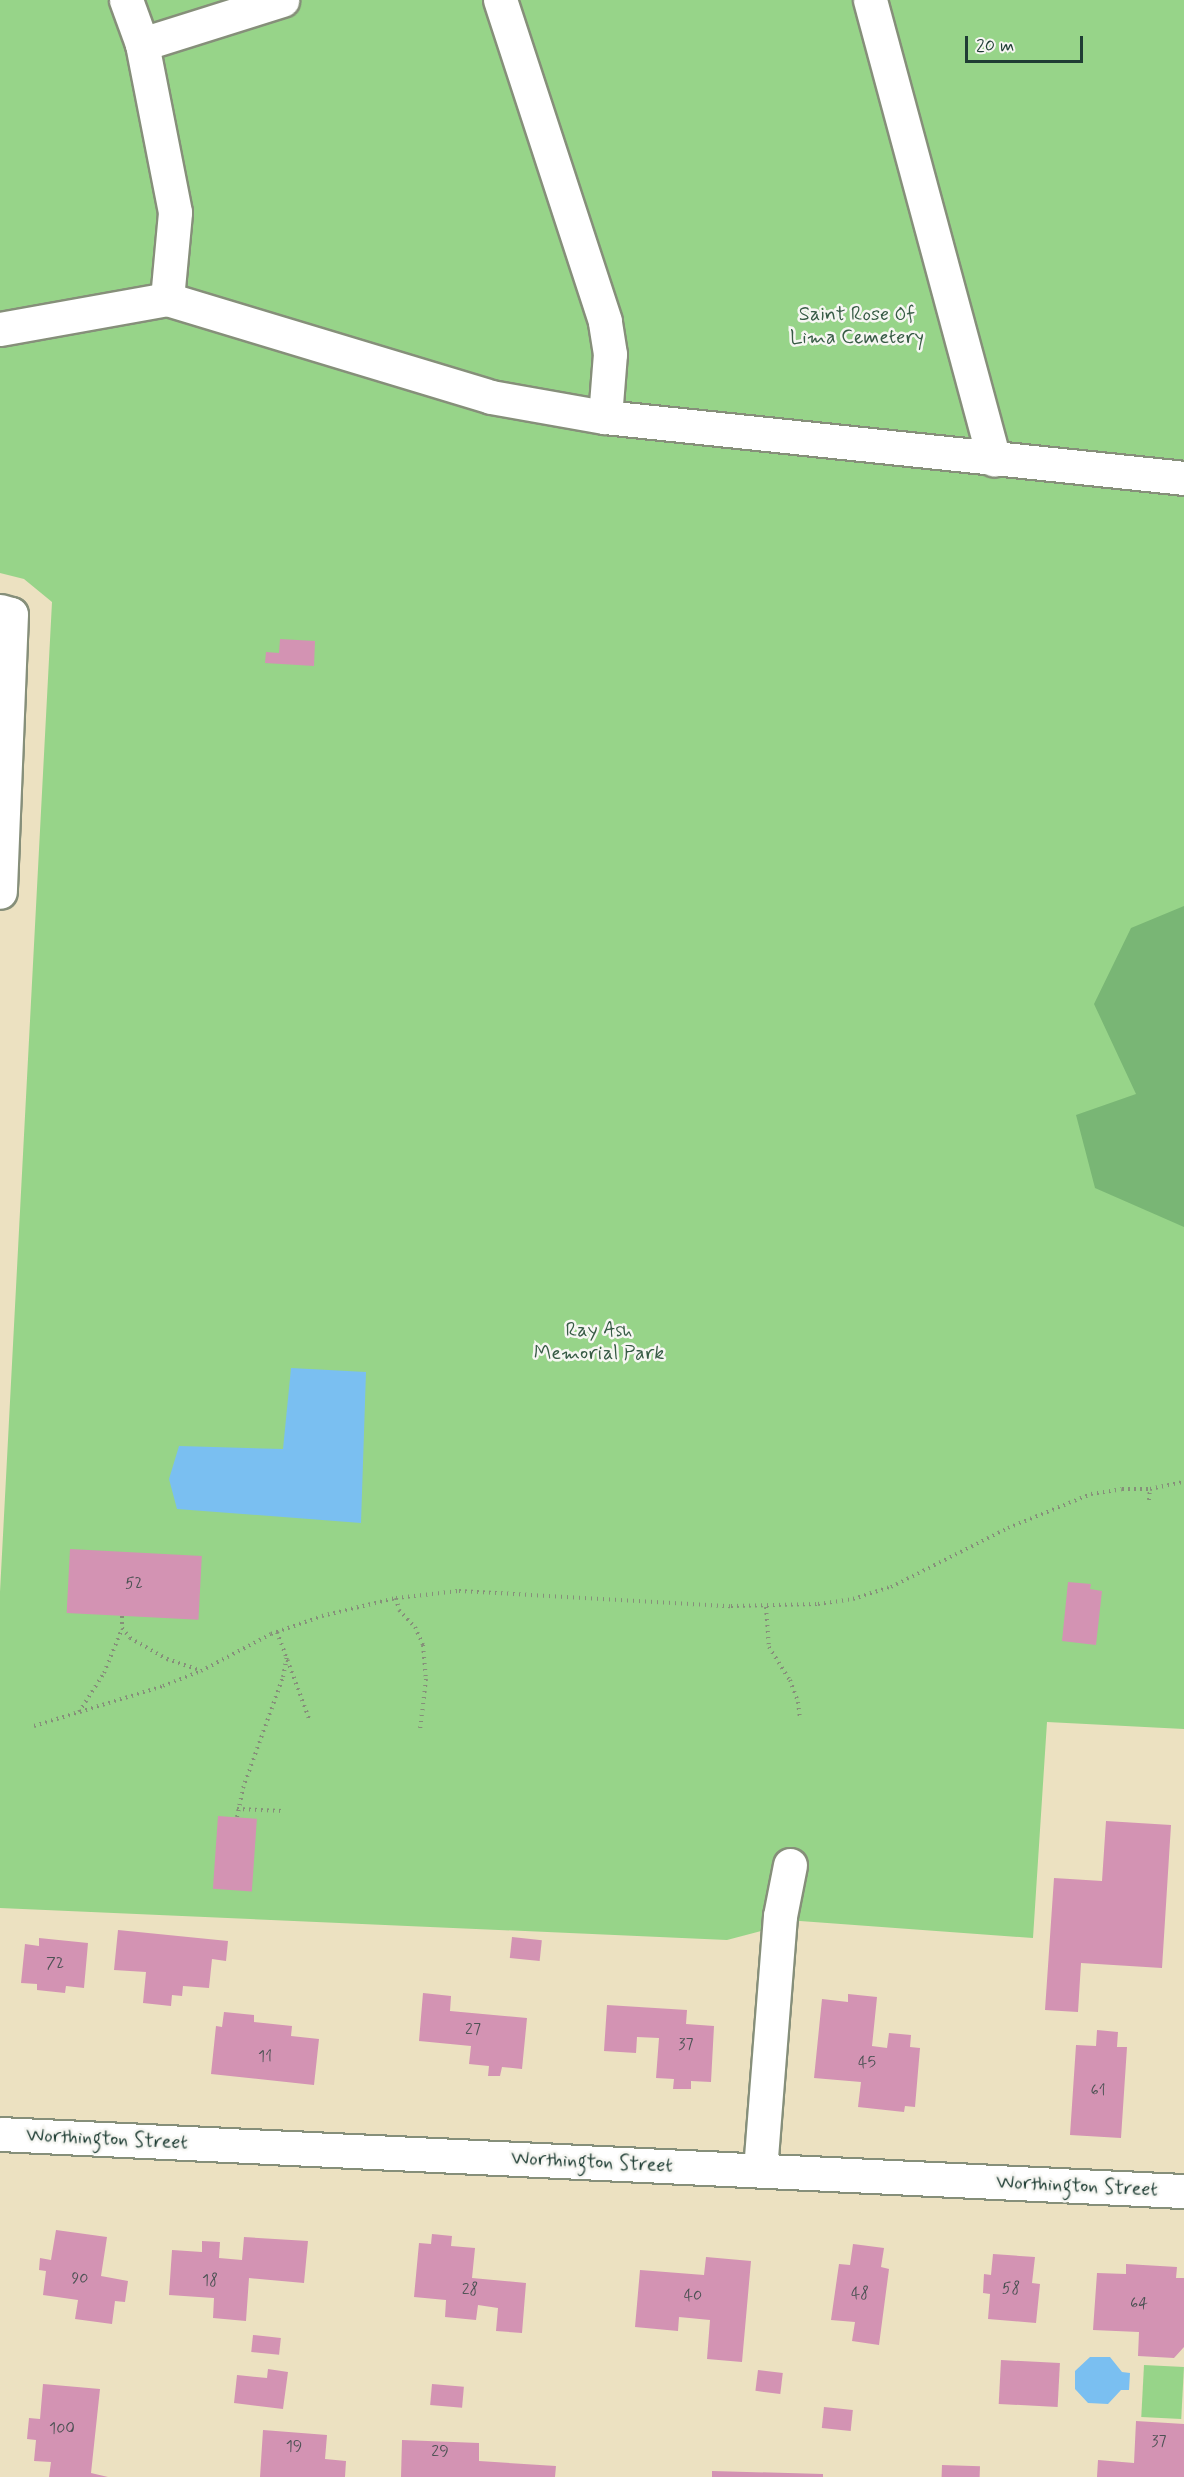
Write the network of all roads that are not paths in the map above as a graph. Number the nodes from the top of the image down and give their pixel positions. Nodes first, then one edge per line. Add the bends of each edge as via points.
1 (126, 0) edge
2 (282, 0) edge
3 (500, 0) edge
4 (870, 0) edge
5 (142, 45) junction
6 (167, 299) junction
7 (0, 328) edge
8 (605, 417) junction
9 (994, 460) junction
10 (1184, 478) edge
11 (5, 613) edge
12 (0, 892) edge
13 (790, 1865) dead end
14 (0, 2134) edge
15 (760, 2170) junction
16 (1184, 2191) edge

1 - 5 street
2 - 5 street
3 - 8 street via 605,321 609,354
4 - 9 street
5 - 6 street via 175,212
6 - 7 street
6 - 8 street via 491,397
8 - 9 street
9 - 10 street
11 - 12 street
13 - 15 street via 780,1916
14 - 15 street, Worthington Street
15 - 16 street, Worthington Street

